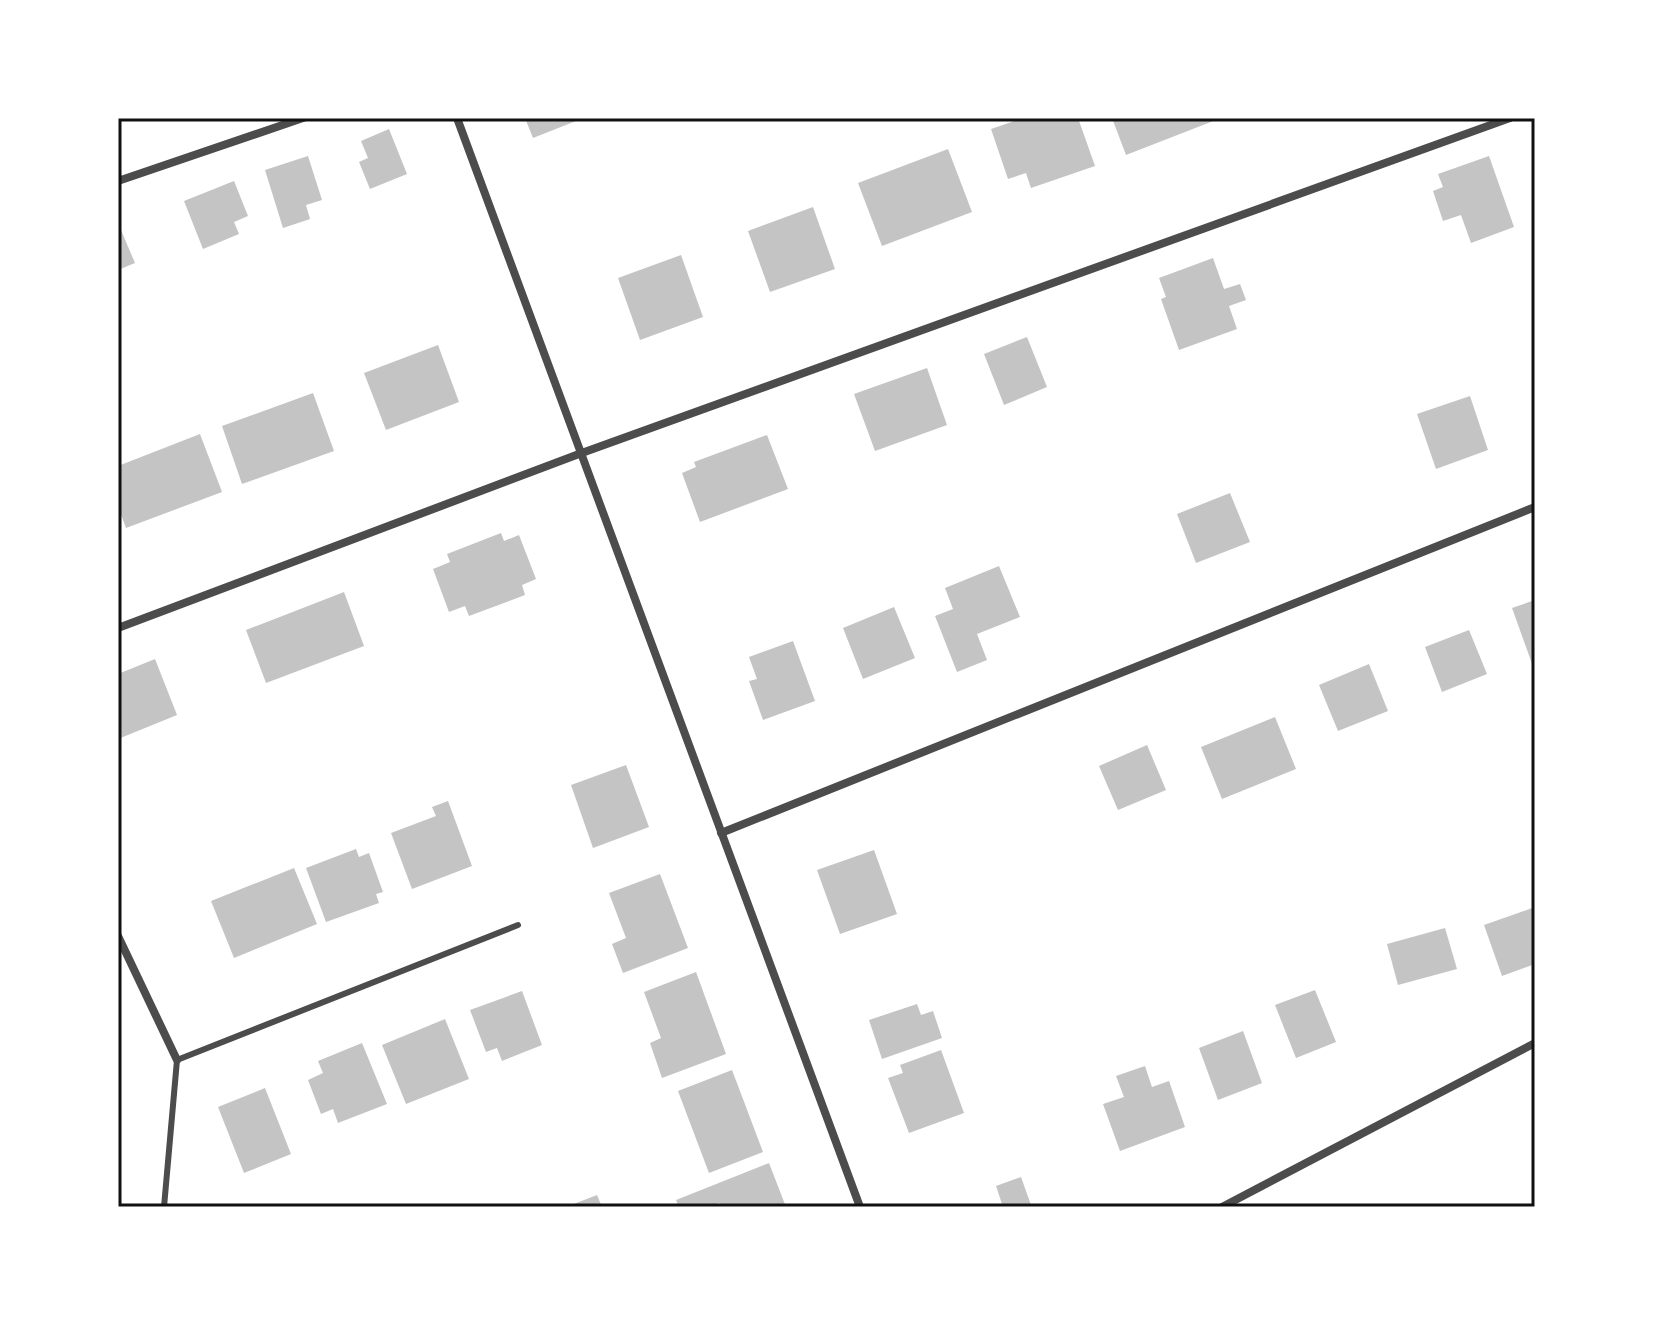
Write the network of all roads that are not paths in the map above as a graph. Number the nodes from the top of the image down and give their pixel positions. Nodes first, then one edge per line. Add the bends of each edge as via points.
1 (303, 118) edge
2 (457, 118) edge
3 (1510, 118) edge
4 (118, 181) edge
5 (579, 454) junction
6 (1535, 507) edge
7 (118, 628) edge
8 (721, 833) junction
9 (518, 925) dead end
10 (118, 936) edge
11 (1535, 1043) edge
12 (177, 1060) junction
13 (164, 1207) edge
14 (860, 1207) edge
15 (1222, 1207) edge

1 - 4 street
2 - 5 street
3 - 5 street
5 - 7 street
5 - 8 street
6 - 8 street
8 - 14 street
9 - 12 lane
10 - 12 street
11 - 15 street
12 - 13 lane

